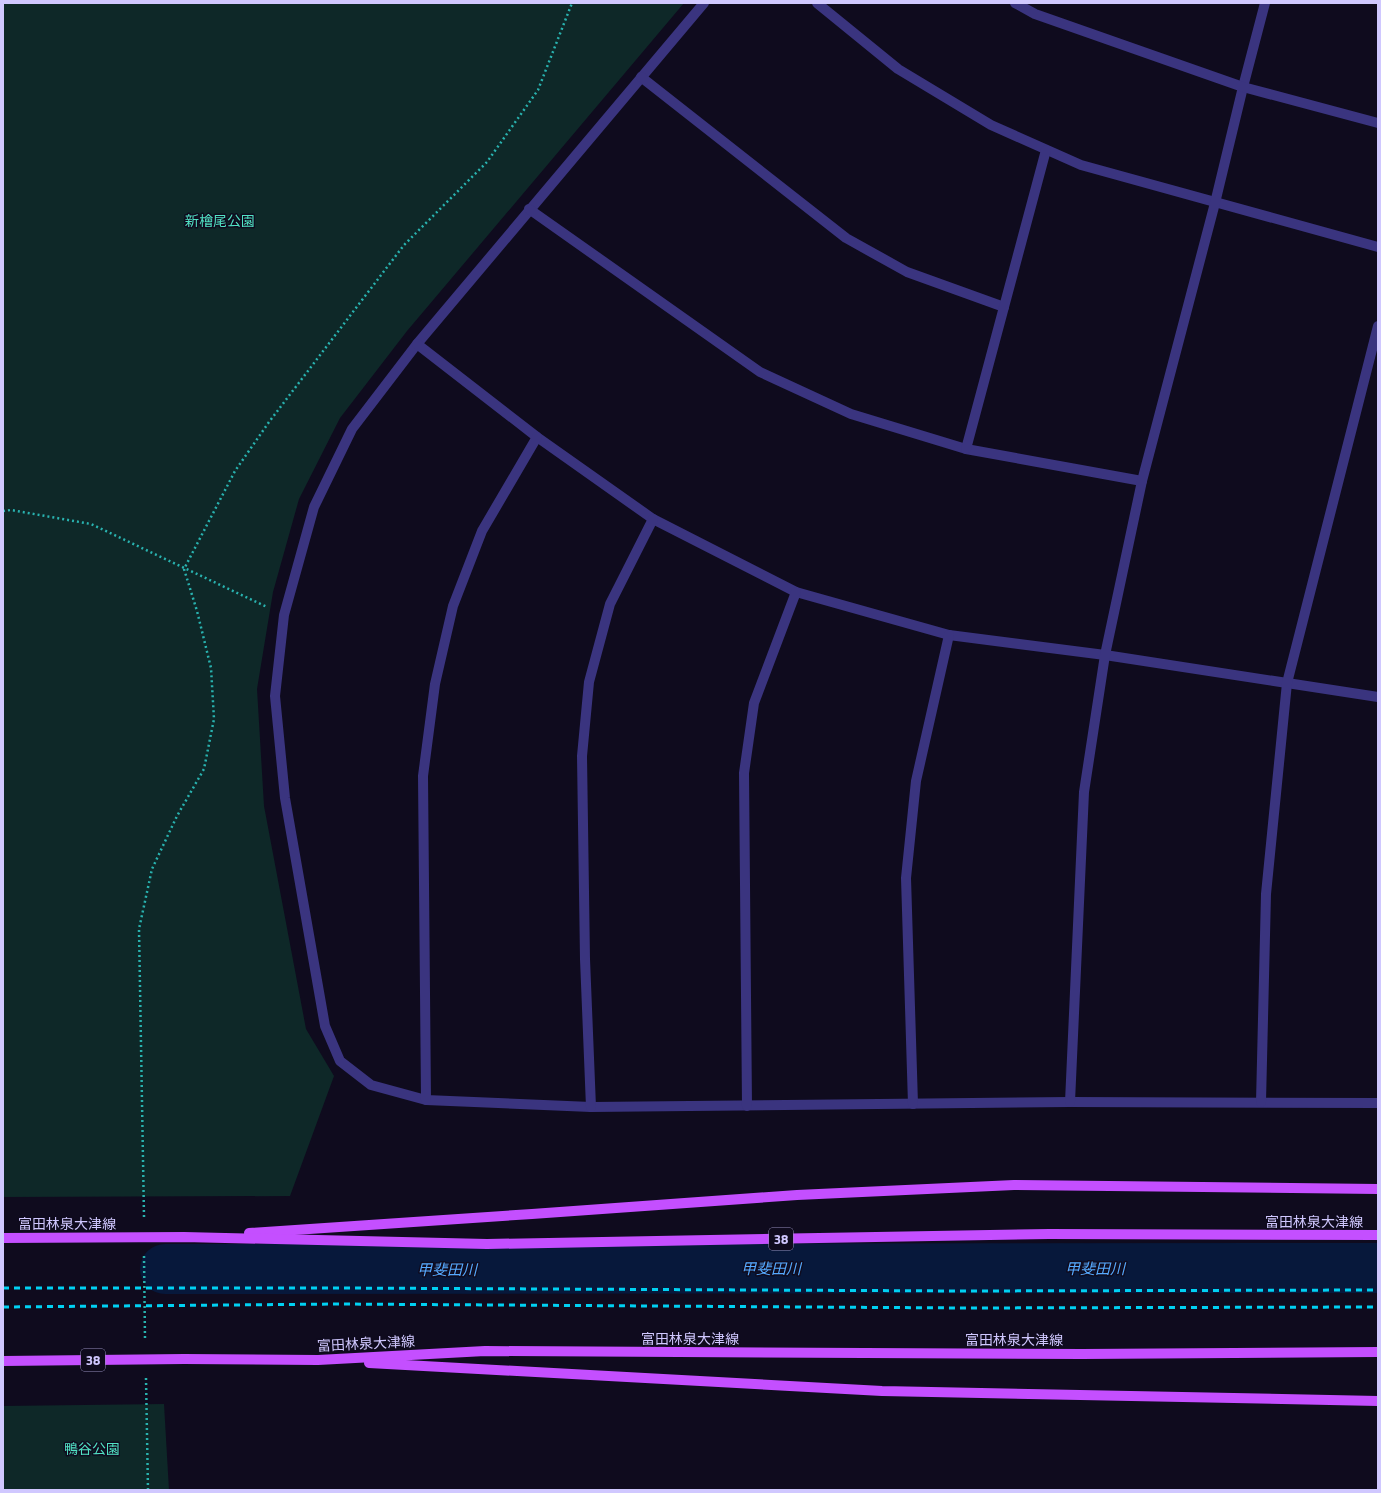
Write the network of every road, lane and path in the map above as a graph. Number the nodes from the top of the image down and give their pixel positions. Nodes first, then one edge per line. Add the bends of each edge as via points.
1 (572, 3) edge
2 (704, 3) edge
3 (817, 3) edge
4 (1015, 3) edge
5 (1265, 3) edge
6 (641, 77) junction
7 (1243, 87) junction
8 (1378, 123) edge
9 (1046, 150) junction
10 (1215, 203) junction
11 (529, 209) junction
12 (1378, 247) edge
13 (1004, 307) junction
14 (1378, 326) edge
15 (417, 344) junction
16 (537, 437) junction
17 (966, 449) junction
18 (1142, 481) junction
19 (3, 511) edge
20 (653, 519) junction
21 (184, 569) junction
22 (796, 592) junction
23 (284, 615) junction
24 (950, 636) junction
25 (1105, 654) junction
26 (1287, 683) junction
27 (1378, 697) edge
28 (426, 1100) junction
29 (1070, 1102) junction
30 (1261, 1102) junction
31 (1378, 1103) edge
32 (913, 1104) junction
33 (747, 1106) junction
34 (591, 1107) junction
35 (1378, 1189) edge
36 (144, 1221) dead end
37 (1378, 1235) edge
38 (184, 1237) junction
39 (3, 1238) edge
40 (144, 1253) dead end
41 (146, 1340) dead end
42 (1378, 1352) edge
43 (318, 1360) junction
44 (3, 1361) edge
45 (146, 1372) dead end
46 (1378, 1400) edge
47 (148, 1490) edge

1 - 21 path via 538,90 487,162 404,245 269,422 236,472
2 - 6 street
3 - 9 street via 898,69 991,125
4 - 7 street via 1035,14
5 - 7 street
6 - 11 street
6 - 13 street via 846,238 907,272
7 - 8 street
7 - 10 street
9 - 10 street via 1081,165
9 - 13 street
10 - 12 street
10 - 18 street
11 - 15 street
11 - 17 street via 760,372 850,414
13 - 17 street
14 - 26 street
15 - 16 street
15 - 23 street via 352,429 314,507
16 - 20 street
16 - 28 street via 482,531 453,606 435,684 423,776
17 - 18 street
18 - 25 street
19 - 21 path via 11,510 91,524
20 - 22 street
20 - 34 street via 610,604 589,682 582,756 585,959
21 - 23 path
21 - 36 path via 211,668 214,719 204,769 177,816 152,869 139,929
22 - 24 street
22 - 33 street via 754,704 744,774
23 - 28 street via 275,696 285,798 325,1026 340,1061 371,1085
24 - 25 street
24 - 32 street via 916,781 906,878
25 - 26 street
25 - 29 street via 1084,792
26 - 27 street
26 - 30 street via 1266,894
28 - 34 street
29 - 30 street
29 - 32 street
30 - 31 street
32 - 33 street
33 - 34 street
35 - 38 main road via 1014,1184 797,1195
37 - 38 main road, 富田林泉大津線 / 38 via 1049,1234 487,1244
38 - 39 main road, 富田林泉大津線 / 38
40 - 41 path
42 - 43 main road, 富田林泉大津線 / 38 via 1082,1354 485,1351
43 - 44 main road, 富田林泉大津線 / 38
43 - 46 main road via 882,1391
45 - 47 path

